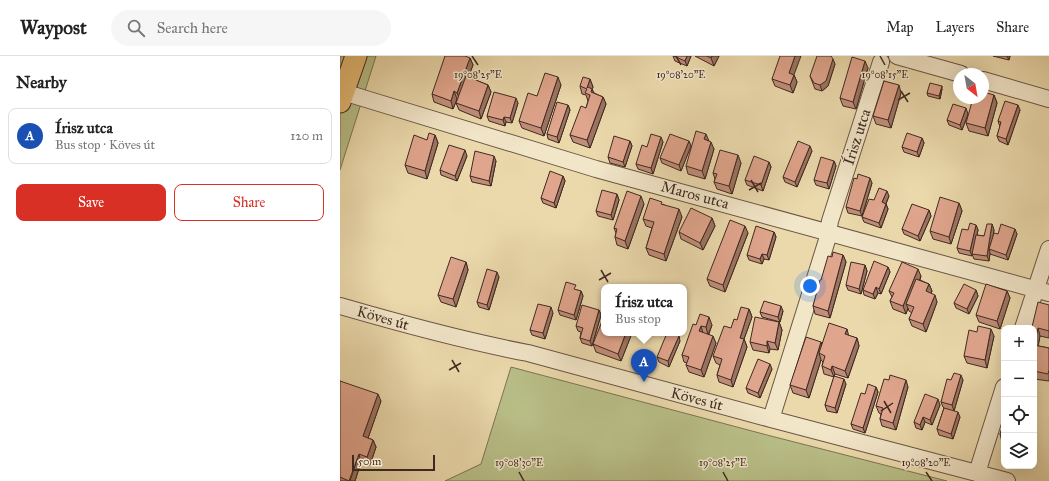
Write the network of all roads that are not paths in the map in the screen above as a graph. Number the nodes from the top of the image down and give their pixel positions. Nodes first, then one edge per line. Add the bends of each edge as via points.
1 (356, 56) edge
2 (897, 56) edge
3 (881, 62) dead end
4 (953, 72) edge
5 (989, 82) edge
6 (342, 97) edge
7 (1049, 99) edge
8 (829, 232) junction
9 (1049, 249) edge
10 (1042, 291) edge
11 (340, 306) edge
12 (1025, 325) edge
13 (1001, 397) edge
14 (771, 419) junction
15 (977, 473) junction
16 (1007, 481) edge

1 - 6 main road
2 - 4 street
3 - 8 street, Írisz utca via 830,221
5 - 7 street
6 - 8 street, Maros utca
8 - 10 street, Maros utca
8 - 14 street, Írisz utca
9 - 10 street
10 - 12 street
11 - 14 street, Köves út via 454,337 528,353
13 - 15 street
14 - 15 street, Köves út
15 - 16 street, Köves út

